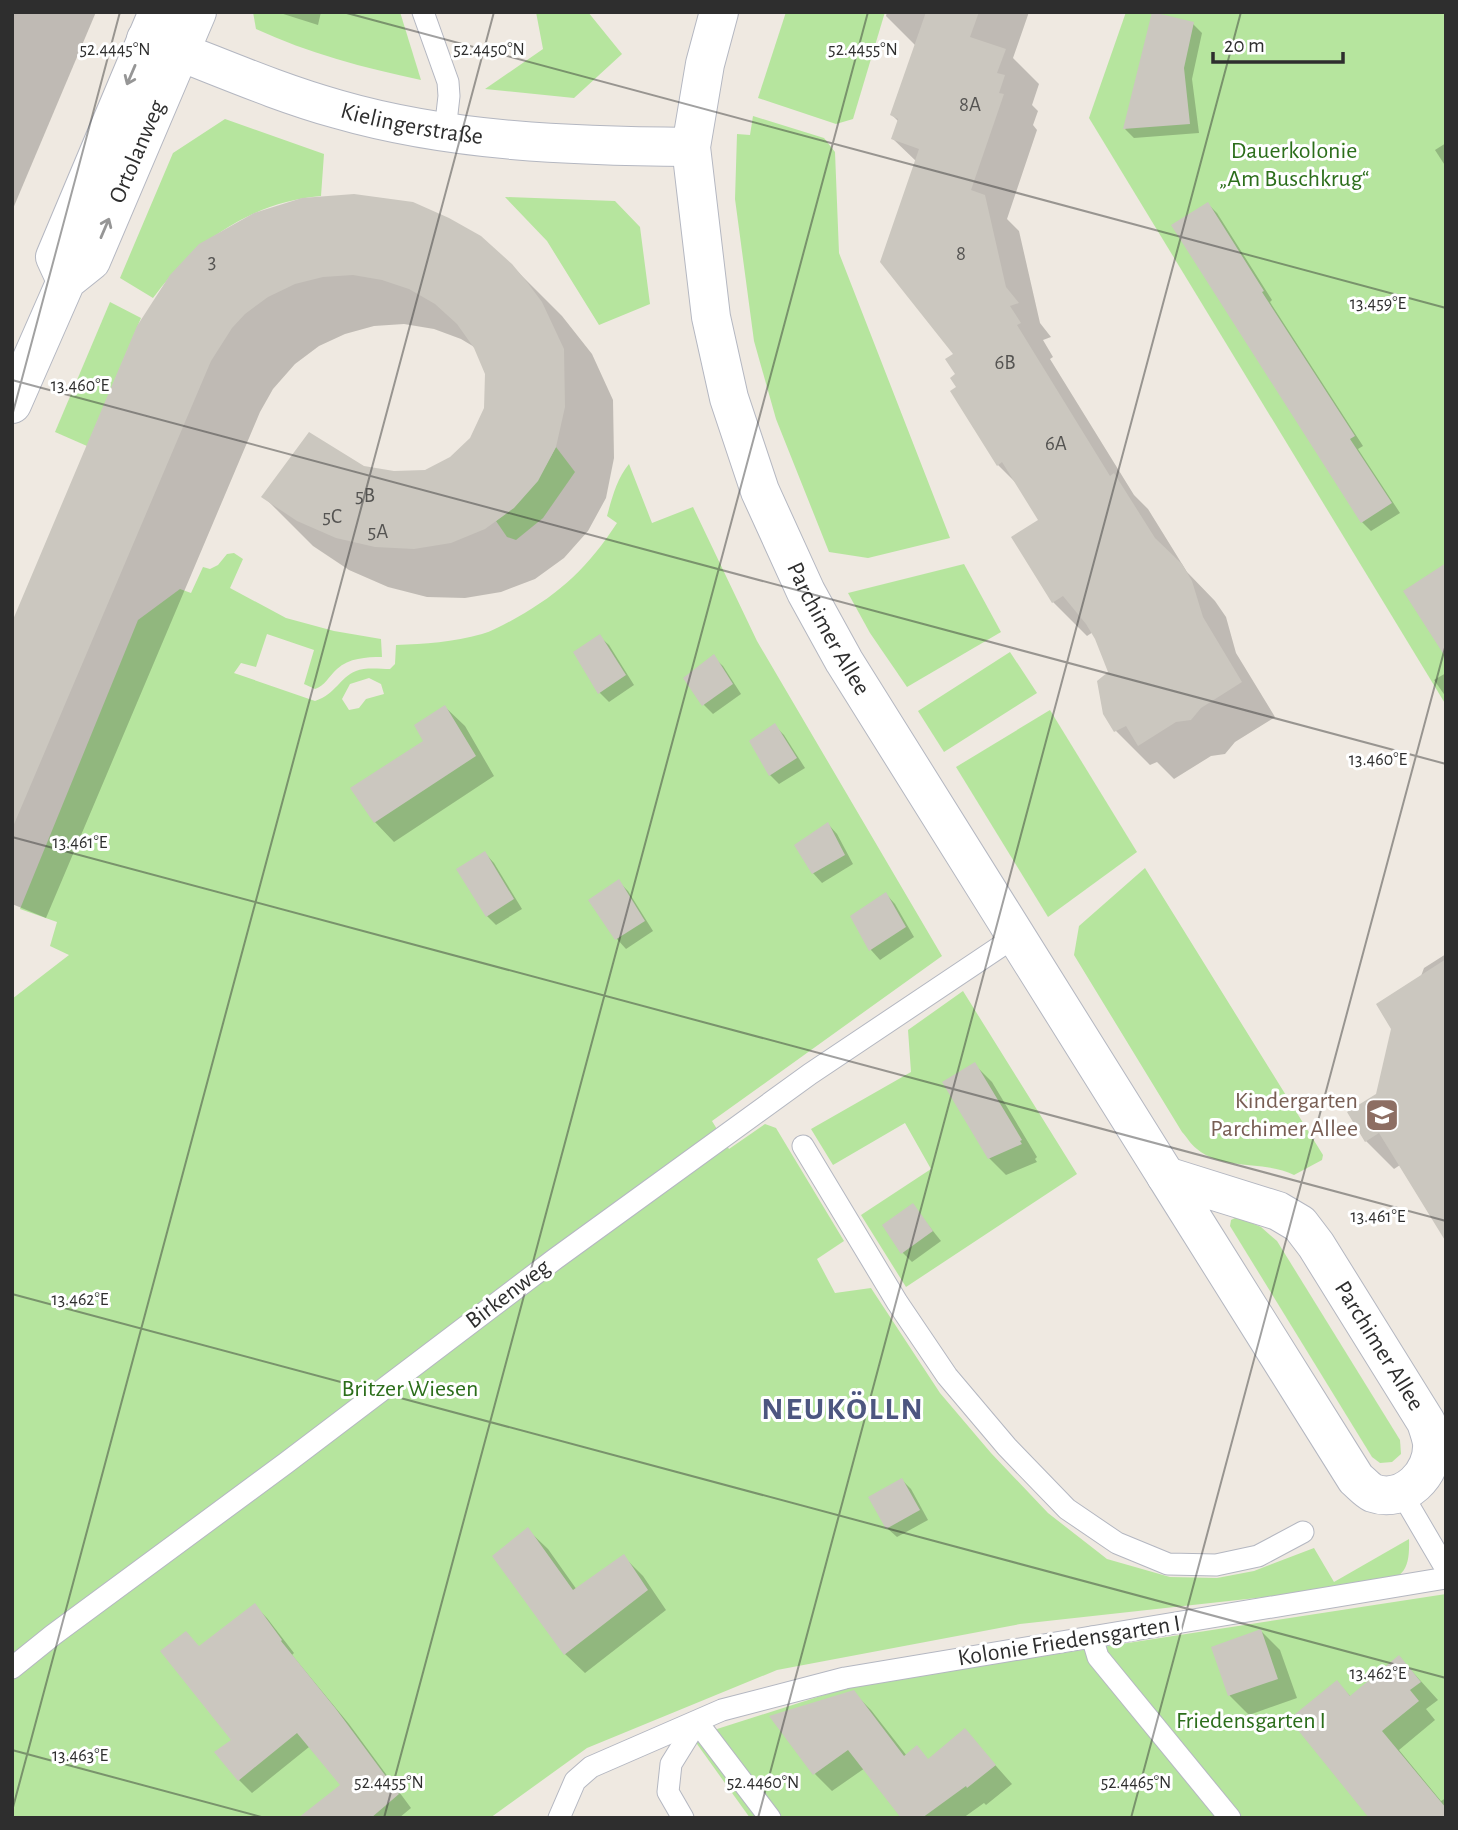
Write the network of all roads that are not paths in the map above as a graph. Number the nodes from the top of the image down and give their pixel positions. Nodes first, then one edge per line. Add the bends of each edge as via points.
1 (197, 12) edge
2 (423, 12) edge
3 (719, 12) edge
4 (161, 34) edge
5 (445, 131) junction
6 (691, 148) junction
7 (12, 404) edge
8 (1016, 936) junction
9 (803, 1146) dead end
10 (1166, 1176) junction
11 (1402, 1494) junction
12 (1303, 1532) dead end
13 (1446, 1569) edge
14 (1446, 1578) edge
15 (1092, 1637) junction
16 (12, 1668) edge
17 (697, 1722) junction
18 (559, 1818) edge
19 (683, 1818) edge
20 (770, 1818) edge
21 (1230, 1818) edge

1 - 4 street, Ortolanweg
2 - 5 lane via 448,82
3 - 6 street, Parchimer Allee
4 - 5 street, Kielingerstraße via 338,110
4 - 7 street, Ortolanweg via 91,261 66,281
5 - 6 street, Kielingerstraße via 576,146
6 - 8 street, Parchimer Allee via 711,317 729,398 760,491 806,592 844,661
8 - 10 street, Parchimer Allee
8 - 16 lane, Birkenweg via 810,1074 566,1251
9 - 12 lane via 947,1376 1067,1509 1117,1543 1168,1564 1216,1565 1258,1556
10 - 11 street, Parchimer Allee via 1356,1479 1371,1492
10 - 11 street, Parchimer Allee via 1278,1211 1300,1224 1316,1245 1426,1422 1432,1443 1430,1462 1420,1480
11 - 13 lane
14 - 15 lane, Kolonie Friedensgarten I
15 - 17 lane, Kolonie Friedensgarten I via 845,1678 722,1710
15 - 21 lane via 1098,1657
17 - 18 lane, Kolonie Friedensgarten I via 591,1767 575,1781
17 - 19 lane via 671,1764 668,1792
17 - 20 lane

